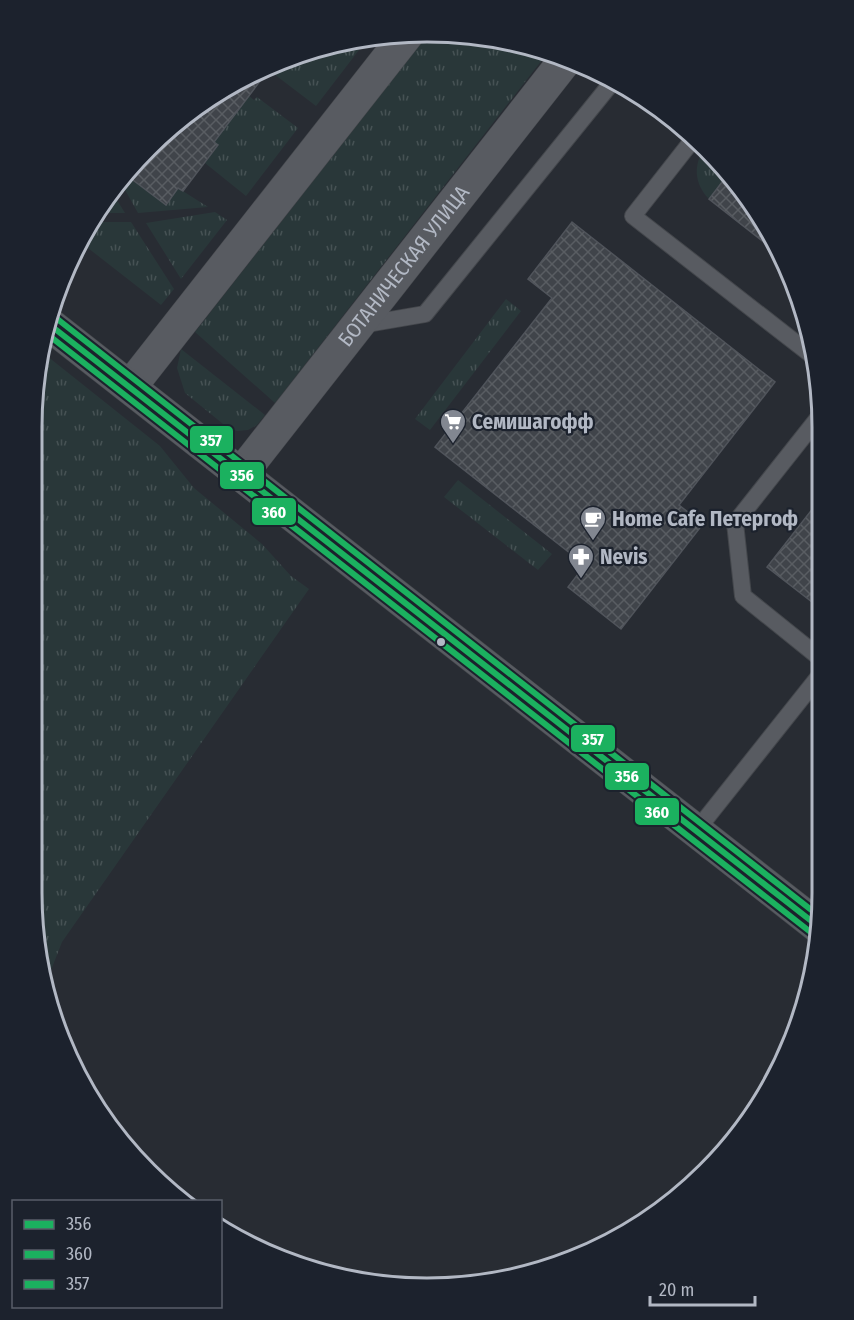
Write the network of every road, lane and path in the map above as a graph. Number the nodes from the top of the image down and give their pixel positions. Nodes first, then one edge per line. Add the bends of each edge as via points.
1 (400, 43) edge
2 (561, 66) edge
3 (608, 88) edge
4 (689, 145) edge
5 (357, 326) junction
6 (55, 329) edge
7 (804, 350) edge
8 (130, 387) junction
9 (812, 426) edge
10 (241, 474) junction
11 (812, 652) edge
12 (812, 685) edge
13 (696, 831) junction
14 (811, 921) edge

1 - 8 street
2 - 5 street, БОТАНИЧЕСКАЯ УЛИЦА
3 - 5 lane via 425,314
4 - 7 lane via 633,216
5 - 10 street, БОТАНИЧЕСКАЯ УЛИЦА
6 - 8 street
8 - 10 street
9 - 11 lane via 735,523 743,596
10 - 13 street
12 - 13 lane
13 - 14 street

